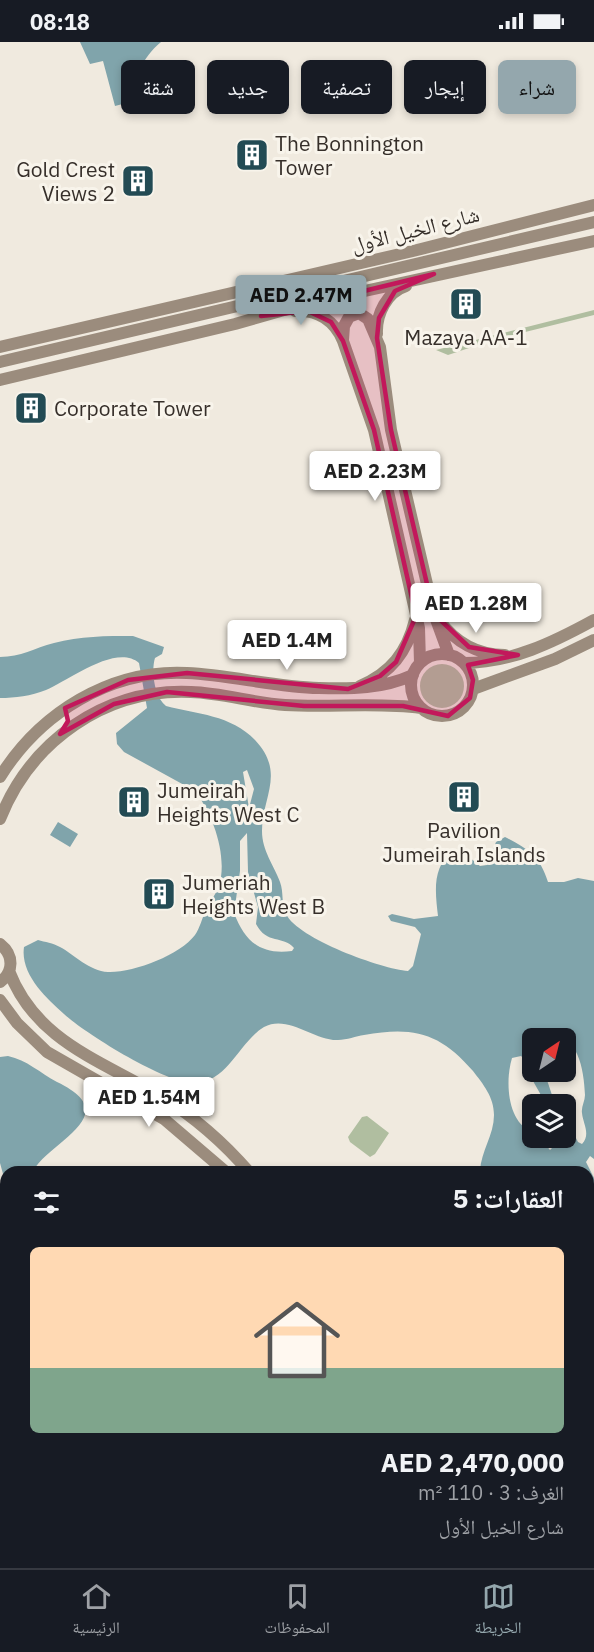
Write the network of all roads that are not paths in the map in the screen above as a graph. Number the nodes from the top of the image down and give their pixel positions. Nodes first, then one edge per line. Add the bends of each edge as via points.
1 (594, 205) edge
2 (594, 222) edge
3 (594, 241) edge
4 (434, 274) junction
5 (261, 316) junction
6 (377, 338) junction
7 (344, 341) junction
8 (0, 347) edge
9 (0, 362) edge
10 (0, 380) edge
11 (434, 614) junction
12 (416, 616) junction
13 (594, 620) edge
14 (594, 640) edge
15 (449, 655) junction
16 (518, 655) junction
17 (420, 663) junction
18 (464, 663) junction
19 (413, 675) junction
20 (352, 688) junction
21 (473, 689) junction
22 (65, 708) junction
23 (421, 708) junction
24 (60, 735) junction
25 (0, 777) edge
26 (0, 819) edge
27 (1, 944) edge
28 (9, 971) junction
29 (0, 982) edge
30 (0, 1000) edge
31 (90, 1059) junction
32 (109, 1069) junction
33 (81, 1074) junction
34 (102, 1085) junction
35 (219, 1166) edge
36 (243, 1166) edge

1 - 8 street, شارع الخيل الأول
2 - 9 street, شارع الخيل الأول
3 - 4 street
4 - 5 street
4 - 6 street via 390,295 379,318
5 - 7 street via 308,311 331,322
5 - 10 street
6 - 7 street via 368,318 359,313 345,321
6 - 11 street via 389,423
7 - 12 street via 374,430
11 - 15 street
11 - 16 street via 469,647 490,654
12 - 17 street
12 - 20 street via 408,643 396,662 380,676
13 - 16 street
14 - 21 street
15 - 17 street via 438,654
15 - 18 street
16 - 18 street
17 - 19 street
18 - 21 street
19 - 20 street via 384,686
19 - 23 street via 412,693
20 - 22 street via 290,687 166,673 96,691
21 - 23 street via 465,707 457,713 438,716
22 - 24 street via 68,721
22 - 25 street via 34,733
23 - 24 street via 281,705 208,693 167,692 134,697 94,713
24 - 26 street via 27,769
27 - 28 street via 10,957
28 - 29 street
28 - 31 street via 35,1016
30 - 33 street via 31,1038
31 - 32 street
31 - 33 street
32 - 34 street
32 - 36 street via 179,1108
33 - 34 street
34 - 35 street via 164,1119

